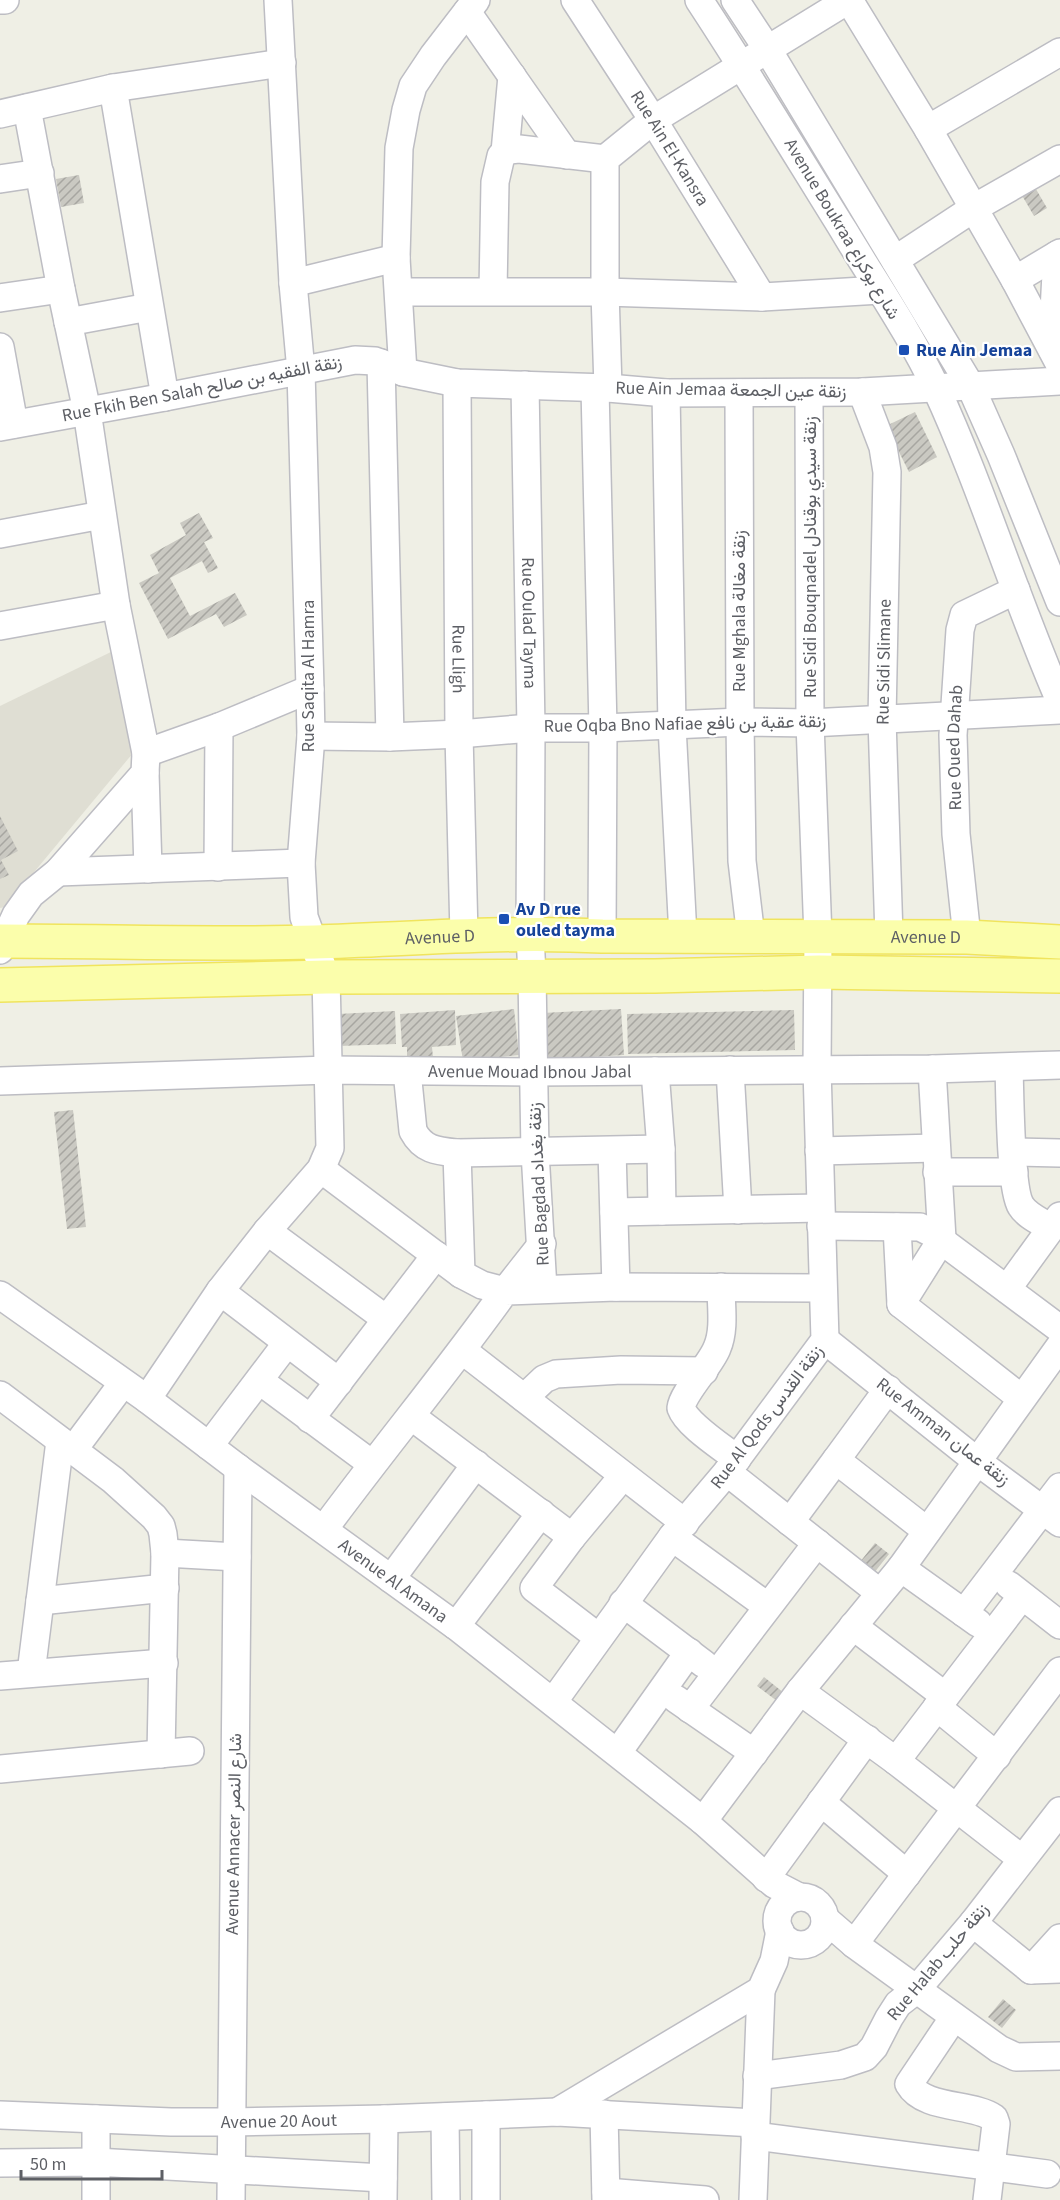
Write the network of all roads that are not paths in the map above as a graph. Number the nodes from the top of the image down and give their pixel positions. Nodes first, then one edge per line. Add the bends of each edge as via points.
1 (0, 0) edge
2 (5, 0) edge
3 (278, 0) edge
4 (575, 0) edge
5 (699, 0) edge
6 (735, 0) edge
7 (848, 0) edge
8 (471, 6) edge
9 (768, 50) junction
10 (1060, 52) edge
11 (282, 63) junction
12 (742, 66) junction
13 (512, 76) junction
14 (113, 88) junction
15 (27, 108) junction
16 (0, 114) edge
17 (653, 120) junction
18 (928, 129) junction
19 (505, 152) junction
20 (567, 154) junction
21 (605, 159) junction
22 (1060, 159) edge
23 (40, 172) junction
24 (0, 179) edge
25 (974, 208) junction
26 (1059, 254) edge
27 (396, 258) junction
28 (896, 260) junction
29 (1015, 280) junction
30 (293, 283) junction
31 (61, 289) junction
32 (880, 290) junction
33 (493, 291) junction
34 (399, 292) junction
35 (605, 292) junction
36 (762, 297) junction
37 (0, 298) edge
38 (149, 308) junction
39 (68, 322) junction
40 (0, 347) edge
41 (1056, 358) edge
42 (392, 367) junction
43 (302, 371) junction
44 (1060, 381) edge
45 (457, 383) junction
46 (525, 385) junction
47 (970, 385) junction
48 (935, 387) junction
49 (602, 388) junction
50 (862, 392) junction
51 (666, 393) junction
52 (739, 393) junction
53 (809, 393) junction
54 (165, 397) junction
55 (87, 411) junction
56 (7, 425) edge
57 (102, 514) junction
58 (0, 534) edge
59 (1053, 564) edge
60 (1016, 590) junction
61 (1060, 602) edge
62 (116, 605) junction
63 (0, 626) edge
64 (310, 689) junction
65 (1060, 701) edge
66 (1060, 710) edge
67 (953, 716) junction
68 (882, 719) junction
69 (740, 722) junction
70 (810, 723) junction
71 (672, 726) junction
72 (219, 727) junction
73 (531, 728) junction
74 (603, 728) junction
75 (459, 734) junction
76 (310, 736) junction
77 (390, 737) junction
78 (146, 763) junction
79 (301, 863) junction
80 (218, 867) junction
81 (148, 869) junction
82 (58, 872) junction
83 (464, 935) junction
84 (530, 935) junction
85 (602, 936) junction
86 (682, 936) junction
87 (889, 936) junction
88 (751, 937) junction
89 (818, 937) junction
90 (967, 937) junction
91 (313, 942) junction
92 (1060, 942) edge
93 (1, 944) edge
94 (819, 972) junction
95 (532, 975) junction
96 (1060, 976) edge
97 (326, 977) junction
98 (0, 985) edge
99 (1060, 1065) edge
100 (1009, 1068) junction
101 (817, 1069) junction
102 (932, 1069) junction
103 (328, 1070) junction
104 (730, 1070) junction
105 (407, 1071) junction
106 (655, 1071) junction
107 (534, 1072) junction
108 (0, 1081) edge
109 (661, 1149) junction
110 (612, 1151) junction
111 (819, 1151) junction
112 (535, 1152) junction
113 (1060, 1153) edge
114 (457, 1154) junction
115 (937, 1160) junction
116 (1013, 1162) junction
117 (321, 1169) junction
118 (738, 1210) junction
119 (662, 1211) junction
120 (614, 1212) junction
121 (821, 1217) junction
122 (1055, 1222) edge
123 (897, 1227) junction
124 (267, 1231) junction
125 (942, 1239) junction
126 (542, 1244) junction
127 (436, 1255) junction
128 (461, 1275) junction
129 (616, 1287) junction
130 (721, 1287) junction
131 (822, 1288) junction
132 (1007, 1289) junction
133 (526, 1290) junction
134 (220, 1291) junction
135 (0, 1295) edge
136 (901, 1304) junction
137 (386, 1318) junction
138 (1060, 1329) edge
139 (825, 1340) junction
140 (287, 1343) junction
141 (1060, 1346) edge
142 (462, 1350) junction
143 (704, 1371) junction
144 (260, 1381) junction
145 (339, 1382) junction
146 (123, 1383) junction
147 (888, 1389) junction
148 (0, 1395) edge
149 (524, 1398) junction
150 (1022, 1398) junction
151 (147, 1399) junction
152 (411, 1416) junction
153 (310, 1419) junction
154 (66, 1445) junction
155 (209, 1446) junction
156 (836, 1460) junction
157 (978, 1462) junction
158 (372, 1464) junction
159 (476, 1464) junction
160 (732, 1465) junction
161 (238, 1468) junction
162 (623, 1476) junction
163 (1060, 1487) edge
164 (540, 1513) junction
165 (1051, 1517) edge
166 (790, 1522) junction
167 (324, 1529) junction
168 (678, 1530) junction
169 (927, 1531) junction
170 (572, 1537) junction
171 (817, 1543) junction
172 (165, 1553) junction
173 (237, 1557) junction
174 (502, 1565) junction
175 (901, 1568) junction
176 (995, 1574) junction
177 (391, 1579) junction
178 (165, 1588) junction
179 (534, 1588) junction
180 (879, 1593) junction
181 (1022, 1596) junction
182 (40, 1600) junction
183 (623, 1603) junction
184 (767, 1606) junction
185 (964, 1613) junction
186 (1060, 1624) edge
187 (456, 1626) junction
188 (853, 1626) junction
189 (992, 1634) junction
190 (598, 1637) junction
191 (689, 1652) junction
192 (164, 1663) junction
193 (1060, 1671) edge
194 (32, 1673) junction
195 (717, 1674) junction
196 (0, 1676) edge
197 (662, 1689) junction
198 (800, 1691) junction
199 (553, 1702) junction
200 (941, 1702) junction
201 (690, 1709) junction
202 (867, 1739) junction
203 (190, 1751) dead end
204 (618, 1752) junction
205 (754, 1753) junction
206 (161, 1754) junction
207 (997, 1756) junction
208 (896, 1761) junction
209 (0, 1769) edge
210 (821, 1802) junction
211 (956, 1808) junction
212 (1060, 1811) edge
213 (703, 1821) junction
214 (1022, 1859) junction
215 (907, 1874) junction
216 (770, 1881) junction
217 (973, 1923) junction
218 (815, 1932) junction
219 (1060, 1938) edge
220 (1060, 1969) edge
221 (1031, 1970) junction
222 (761, 1990) junction
223 (916, 1990) junction
224 (954, 2017) junction
225 (1060, 2056) edge
226 (757, 2076) junction
227 (557, 2112) junction
228 (604, 2114) junction
229 (0, 2115) edge
230 (486, 2115) junction
231 (445, 2117) junction
232 (96, 2119) junction
233 (384, 2119) junction
234 (232, 2122) junction
235 (755, 2129) junction
236 (96, 2162) junction
237 (0, 2163) edge
238 (991, 2166) junction
239 (232, 2170) junction
240 (1047, 2174) dead end
241 (383, 2189) edge
242 (606, 2196) edge
243 (96, 2200) edge
244 (231, 2200) edge
245 (446, 2200) edge
246 (486, 2200) edge
247 (705, 2200) edge
248 (753, 2200) edge
249 (987, 2200) edge

1 - 2 street
3 - 11 street, Rue Saqita Al Hamra
4 - 17 street, Rue Ain El-Kansra
5 - 12 street, Avenue Boukraa شارع بوكراع
6 - 9 street, Avenue Boukraa شارع بوكراع
7 - 9 street
7 - 18 street
8 - 13 street
8 - 27 street via 413,86 399,148
9 - 12 street
9 - 28 street, Avenue Boukraa شارع بوكراع
10 - 18 street
11 - 14 street
11 - 30 street, Rue Saqita Al Hamra
12 - 17 street
12 - 32 street, Avenue Boukraa شارع بوكراع
13 - 19 street
13 - 20 street
14 - 15 street
14 - 38 street
15 - 16 street
15 - 23 street
17 - 21 street
17 - 36 street, Rue Ain El-Kansra
18 - 25 street
19 - 20 street via 519,149
19 - 33 street via 498,160 495,182
20 - 21 street
21 - 35 street
22 - 25 street
23 - 24 street
23 - 31 street
25 - 28 street
25 - 29 street
26 - 29 street
26 - 41 street
27 - 30 street
27 - 34 street
28 - 47 street, Avenue Boukraa شارع بوكراع
29 - 41 street
30 - 43 street, Rue Saqita Al Hamra
31 - 37 street
31 - 39 street
32 - 36 street
32 - 48 street, Avenue Boukraa شارع بوكراع
33 - 34 street
33 - 35 street
34 - 42 street
35 - 36 street
35 - 49 street
38 - 39 street
38 - 54 street
39 - 55 street
40 - 56 street
42 - 43 street, Rue Fkih Ben Salah زنقة الفقيه بن صالح via 355,360
42 - 45 street, Rue Ain Jemaa زنقة عين الجمعة
42 - 77 street
43 - 54 street, Rue Fkih Ben Salah زنقة الفقيه بن صالح
43 - 64 street, Rue Saqita Al Hamra
44 - 47 street, Rue Ain Jemaa زنقة عين الجمعة
45 - 46 street, Rue Ain Jemaa زنقة عين الجمعة
45 - 75 street, Rue Lligh
46 - 49 street, Rue Ain Jemaa زنقة عين الجمعة
46 - 73 street, Rue Oulad Tayma
47 - 48 street, Rue Ain Jemaa زنقة عين الجمعة
47 - 59 street, Avenue Boukraa شارع بوكراع
48 - 50 street, Rue Ain Jemaa زنقة عين الجمعة
48 - 60 street, Avenue Boukraa شارع بوكراع
49 - 51 street, Rue Ain Jemaa زنقة عين الجمعة
49 - 74 street
50 - 53 street, Rue Ain Jemaa زنقة عين الجمعة
50 - 68 street, Rue Sidi Slimane via 883,447 887,472
51 - 52 street, Rue Ain Jemaa زنقة عين الجمعة
51 - 71 street
52 - 53 street, Rue Ain Jemaa زنقة عين الجمعة
52 - 69 street, Rue Mghala زنقة مغالة
53 - 70 street, Rue Sidi Bouqnadel زنقة سيدي بوقنادل
54 - 55 street, Rue Fkih Ben Salah زنقة الفقيه بن صالح
55 - 56 street, Rue Fkih Ben Salah زنقة الفقيه بن صالح
55 - 57 street
57 - 58 street
57 - 62 street
59 - 61 street, Avenue Boukraa شارع بوكراع
60 - 65 street, Avenue Boukraa شارع بوكراع
60 - 67 street, Rue Oued Dahab via 964,615
62 - 63 street
62 - 78 street
64 - 72 street
64 - 76 street, Rue Saqita Al Hamra
66 - 67 street, Rue Oqba Bno Nafiae زنقة عقبة بن نافع
67 - 68 street, Rue Oqba Bno Nafiae زنقة عقبة بن نافع
67 - 90 street, Rue Oued Dahab via 956,834
68 - 70 street, Rue Oqba Bno Nafiae زنقة عقبة بن نافع
68 - 87 street, Rue Sidi Slimane
69 - 70 street, Rue Oqba Bno Nafiae زنقة عقبة بن نافع
69 - 71 street, Rue Oqba Bno Nafiae زنقة عقبة بن نافع
69 - 88 street, Rue Mghala زنقة مغالة via 742,861
70 - 89 street, Rue Sidi Bouqnadel زنقة سيدي بوقنادل
71 - 74 street, Rue Oqba Bno Nafiae زنقة عقبة بن نافع
71 - 86 street
72 - 78 street
72 - 80 street
73 - 74 street, Rue Oqba Bno Nafiae زنقة عقبة بن نافع
73 - 75 street, Rue Oqba Bno Nafiae زنقة عقبة بن نافع
73 - 84 street, Rue Oulad Tayma
74 - 85 street
75 - 77 street, Rue Oqba Bno Nafiae زنقة عقبة بن نافع
75 - 83 street, Rue Lligh
76 - 77 street, Rue Oqba Bno Nafiae زنقة عقبة بن نافع
76 - 79 street, Rue Saqita Al Hamra
78 - 81 street
78 - 82 street
79 - 80 street
79 - 91 street, Rue Saqita Al Hamra via 304,917
80 - 81 street
81 - 82 street
82 - 93 street via 31,894
83 - 84 main road, Avenue D
83 - 91 main road, Avenue D
84 - 85 main road, Avenue D
84 - 95 street, Rue Bagdad زنقة بغداد
85 - 86 main road, Avenue D
86 - 88 main road, Avenue D
87 - 89 main road, Avenue D
87 - 90 main road, Avenue D
88 - 89 main road, Avenue D
89 - 94 street, Rue Al Qods زنقة القدس
90 - 92 main road, Avenue D
91 - 93 main road, Avenue D
91 - 97 street, Rue Saqita Al Hamra
94 - 95 main road, Avenue D
94 - 96 main road, Avenue D
94 - 101 street, Rue Al Qods زنقة القدس
95 - 97 main road, Avenue D
95 - 107 street, Rue Bagdad زنقة بغداد
97 - 98 main road, Avenue D
97 - 103 street, Rue Saqita Al Hamra
99 - 100 street, Avenue Mouad Ibnou Jabal
100 - 102 street, Avenue Mouad Ibnou Jabal
100 - 116 street
101 - 102 street, Avenue Mouad Ibnou Jabal
101 - 104 street, Avenue Mouad Ibnou Jabal
101 - 111 street, Rue Al Qods زنقة القدس
102 - 115 street
103 - 105 street, Avenue Mouad Ibnou Jabal
103 - 108 street, Avenue Mouad Ibnou Jabal
103 - 117 street, Rue Saqita Al Hamra via 331,1144
104 - 106 street, Avenue Mouad Ibnou Jabal
104 - 118 street
105 - 107 street, Avenue Mouad Ibnou Jabal
105 - 114 street via 410,1113 417,1138 432,1150
106 - 107 street, Avenue Mouad Ibnou Jabal
106 - 109 street
107 - 112 street, Rue Bagdad زنقة بغداد
109 - 110 street
109 - 119 street
110 - 112 street
110 - 120 street
111 - 115 street
111 - 121 street, Rue Al Qods زنقة القدس
112 - 114 street
112 - 126 street, Rue Bagdad زنقة بغداد
113 - 116 street
114 - 128 street
115 - 116 street
115 - 125 street
116 - 122 street via 1021,1207
117 - 124 street
117 - 127 street
118 - 119 street
118 - 121 street
119 - 120 street
120 - 129 street
121 - 123 street
121 - 131 street, Rue Al Qods زنقة القدس
122 - 132 street
123 - 125 street via 920,1227
123 - 136 street
124 - 134 street
124 - 137 street
125 - 132 street
125 - 136 street
126 - 133 street
126 - 133 street, Rue Bagdad زنقة بغداد
127 - 128 street
127 - 137 street
128 - 133 street via 482,1285
129 - 130 street
129 - 133 street
130 - 131 street
130 - 143 street via 720,1342
131 - 139 street, Rue Al Qods زنقة القدس
132 - 138 street
133 - 142 street
134 - 140 street
134 - 151 street
135 - 146 street, Avenue Al Amana
136 - 150 street
137 - 145 street
139 - 147 street, Rue Amman زنقة عمان
139 - 160 street, Rue Al Qods زنقة القدس
140 - 144 street
140 - 145 street
141 - 150 street
142 - 149 street
142 - 152 street
143 - 149 street via 556,1374
143 - 160 street via 684,1399 682,1411
144 - 153 street
144 - 155 street
145 - 153 street
146 - 151 street, Avenue Al Amana
146 - 154 street
147 - 156 street
147 - 157 street, Rue Amman زنقة عمان
148 - 154 street
149 - 162 street
150 - 157 street
151 - 155 street, Avenue Al Amana
152 - 158 street
152 - 159 street
153 - 158 street
154 - 172 street via 154,1517 163,1534
154 - 182 street
155 - 161 street, Avenue Al Amana
156 - 166 street
156 - 169 street
157 - 165 street, Rue Amman زنقة عمان
157 - 169 street
158 - 167 street
159 - 164 street
159 - 177 street
160 - 166 street
160 - 168 street, Rue Al Qods زنقة القدس
161 - 167 street, Avenue Al Amana
161 - 173 street, Avenue Annacer شارع النصر
162 - 168 street
162 - 170 street
163 - 165 street
164 - 170 street
164 - 174 street
165 - 176 street
166 - 171 street
167 - 177 street, Avenue Al Amana
168 - 183 street, Rue Al Qods زنقة القدس
168 - 184 street
169 - 175 street
170 - 179 street
171 - 180 street
171 - 184 street
172 - 173 street
172 - 178 street
173 - 234 street, Avenue Annacer شارع النصر
174 - 179 street
174 - 187 street
175 - 180 street
175 - 185 street
176 - 181 street
176 - 185 street
177 - 187 street, Avenue Al Amana
178 - 182 street
178 - 192 street
179 - 190 street
180 - 188 street
181 - 186 street
181 - 189 street
182 - 194 street
183 - 190 street, Rue Al Qods زنقة القدس
183 - 191 street
184 - 195 street
185 - 189 street
187 - 199 street, Avenue Al Amana
188 - 198 street
188 - 200 street
189 - 200 street
190 - 199 street, Rue Al Qods زنقة القدس
191 - 195 street
191 - 197 street
192 - 194 street
192 - 206 street
193 - 207 street
194 - 196 street
195 - 201 street
197 - 201 street
197 - 204 street
198 - 202 street
198 - 205 street
199 - 204 street, Avenue Al Amana
200 - 207 street
200 - 208 street
201 - 205 street
202 - 208 street
202 - 210 street
203 - 206 street
204 - 213 street, Avenue Al Amana
205 - 213 street
206 - 209 street
207 - 211 street
208 - 211 street
210 - 215 street
210 - 216 street
211 - 214 street
211 - 215 street
212 - 214 street, Rue Halab زنقة حلب
213 - 216 street, Avenue Al Amana
214 - 217 street, Rue Halab زنقة حلب
215 - 218 street
216 - 218 street
216 - 218 street, Avenue Al Amana via 817,1903 823,1910
217 - 221 street
217 - 223 street, Rue Halab زنقة حلب
218 - 222 street via 774,1961
218 - 223 street, Avenue Al Amana
219 - 221 street
220 - 221 street
222 - 226 street
222 - 227 street, Avenue 20 Aout
223 - 224 street, Avenue Al Amana
223 - 226 street, Rue Halab زنقة حلب via 898,2004 865,2057 842,2065
224 - 225 street, Avenue Al Amana via 1016,2057
224 - 238 street via 909,2084 921,2095 992,2116 996,2124
226 - 235 street
227 - 228 street, Avenue 20 Aout
227 - 230 street, Avenue 20 Aout
228 - 235 street, Avenue 20 Aout
228 - 242 street
229 - 232 street, Avenue 20 Aout
230 - 231 street, Avenue 20 Aout
230 - 246 street
231 - 233 street, Avenue 20 Aout
231 - 245 street
232 - 234 street, Avenue 20 Aout
232 - 236 street
233 - 234 street, Avenue 20 Aout
233 - 241 street
234 - 239 street, Avenue Annacer شارع النصر
235 - 238 street, Avenue 20 Aout
235 - 248 street
236 - 237 street
236 - 239 street
236 - 243 street
238 - 240 street, Avenue 20 Aout
238 - 249 street
239 - 241 street
239 - 244 street, Avenue Annacer شارع النصر
242 - 247 street

